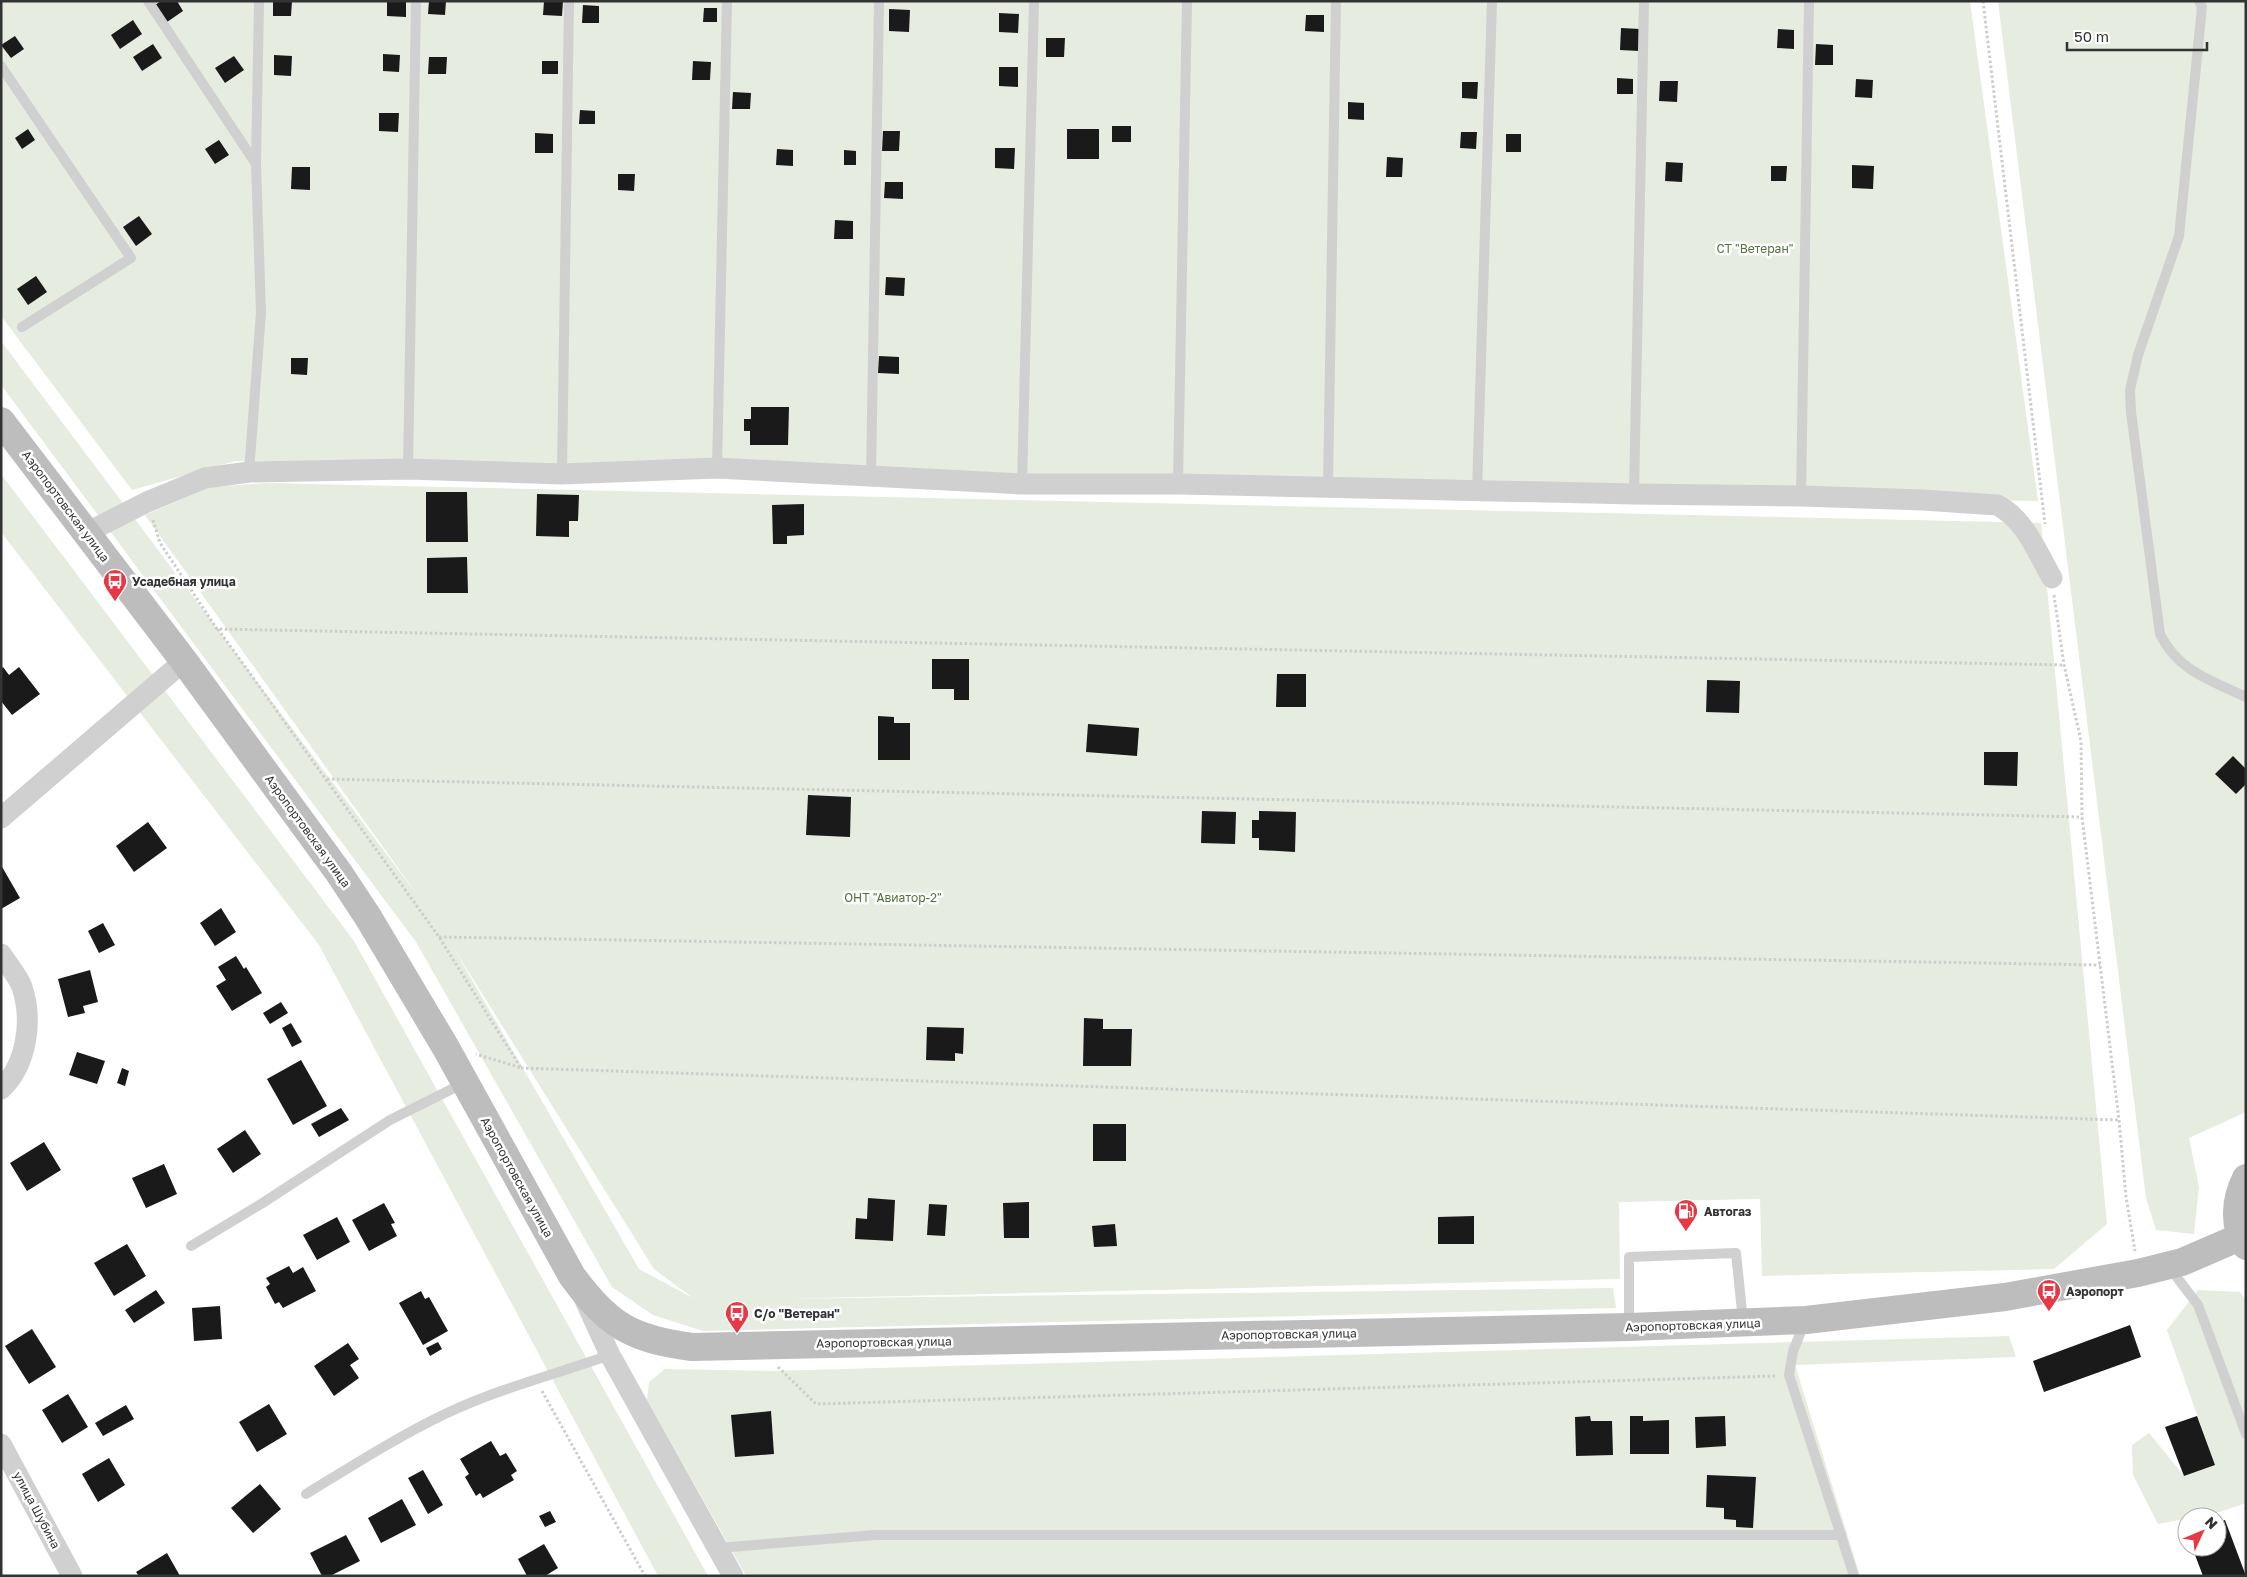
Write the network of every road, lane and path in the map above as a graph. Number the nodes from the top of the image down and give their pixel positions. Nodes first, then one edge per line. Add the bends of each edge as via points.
1 (148, 1) edge
2 (259, 1) edge
3 (416, 1) edge
4 (569, 1) edge
5 (727, 1) edge
6 (879, 1) edge
7 (1034, 1) edge
8 (1187, 1) edge
9 (1336, 1) edge
10 (1492, 1) edge
11 (1644, 1) edge
12 (1809, 1) edge
13 (1983, 1) edge
14 (2199, 1) edge
15 (1, 66) edge
16 (256, 164) junction
17 (22, 327) dead end
18 (1, 421) edge
19 (717, 468) junction
20 (408, 469) junction
21 (249, 472) junction
22 (562, 474) junction
23 (870, 476) junction
24 (1022, 484) junction
25 (1178, 484) junction
26 (1328, 486) junction
27 (1478, 491) junction
28 (1634, 494) junction
29 (1801, 496) junction
30 (147, 502) junction
31 (2046, 529) dead end
32 (86, 533) junction
33 (2052, 578) joint
34 (217, 629) junction
35 (184, 661) junction
36 (2064, 665) junction
37 (2246, 697) edge
38 (327, 779) junction
39 (2082, 817) junction
40 (1, 818) edge
41 (438, 937) junction
42 (1, 954) edge
43 (2100, 965) junction
44 (446, 1048) junction
45 (521, 1068) junction
46 (465, 1083) junction
47 (1, 1089) edge
48 (2119, 1120) junction
49 (2246, 1178) edge
50 (2243, 1242) edge
51 (191, 1246) dead end
52 (2168, 1266) junction
53 (2138, 1273) junction
54 (572, 1276) junction
55 (1806, 1320) junction
56 (1743, 1324) junction
57 (1629, 1327) junction
58 (755, 1344) junction
59 (610, 1355) junction
60 (1789, 1375) junction
61 (536, 1380) junction
62 (2246, 1434) edge
63 (1, 1444) edge
64 (306, 1494) dead end
65 (1841, 1536) junction
66 (718, 1548) junction
67 (72, 1576) edge
68 (645, 1576) edge
69 (733, 1576) edge
70 (1854, 1576) edge

1 - 16 lane
2 - 16 lane
3 - 20 lane
4 - 22 lane
5 - 19 lane
6 - 23 lane
7 - 24 lane
8 - 25 lane
9 - 26 lane
10 - 27 lane
11 - 28 lane
12 - 29 lane
13 - 31 path
14 - 37 lane via 2202,7 2179,236 2138,356 2130,390 2130,412 2160,634 2179,662
15 - 17 lane via 131,258
16 - 21 lane via 261,313
18 - 32 street, Аэропортовская улица
19 - 22 street
19 - 23 street
20 - 21 street
20 - 22 street
21 - 30 street via 205,478
23 - 24 street
24 - 25 street
25 - 26 street
26 - 27 street
27 - 28 street
28 - 29 street
29 - 33 street via 1997,506 2008,510 2018,521
30 - 32 street
30 - 34 path via 160,543
32 - 35 street, Аэропортовская улица
33 - 36 path
34 - 36 path
34 - 38 path
35 - 40 street
35 - 44 street, Аэропортовская улица via 339,873
36 - 39 path via 2081,741
38 - 39 path
38 - 41 path
39 - 43 path
41 - 43 path
41 - 45 path
42 - 47 street via 21,986 27,1009 24,1047 19,1063 13,1077
43 - 48 path
44 - 45 path
44 - 46 street, Аэропортовская улица
45 - 48 path
46 - 51 lane via 390,1120
46 - 54 street, Аэропортовская улица
48 - 53 path via 2126,1197
49 - 50 street via 2239,1192 2236,1214
50 - 52 street, Аэропортовская улица
52 - 53 street, Аэропортовская улица
52 - 62 lane via 2198,1305
53 - 55 street, Аэропортовская улица via 2005,1297
54 - 58 street, Аэропортовская улица via 606,1315 636,1335 692,1347
54 - 59 street
55 - 56 street, Аэропортовская улица
55 - 60 lane via 1793,1351
56 - 57 street, Аэропортовская улица
56 - 57 lane via 1736,1253 1629,1258
57 - 58 street, Аэропортовская улица
58 - 60 path via 816,1404
59 - 61 lane
59 - 66 street
60 - 65 lane
61 - 64 lane via 447,1413
61 - 68 path
63 - 67 street, улица Шубина
65 - 66 lane via 875,1535
65 - 70 lane
66 - 69 street

